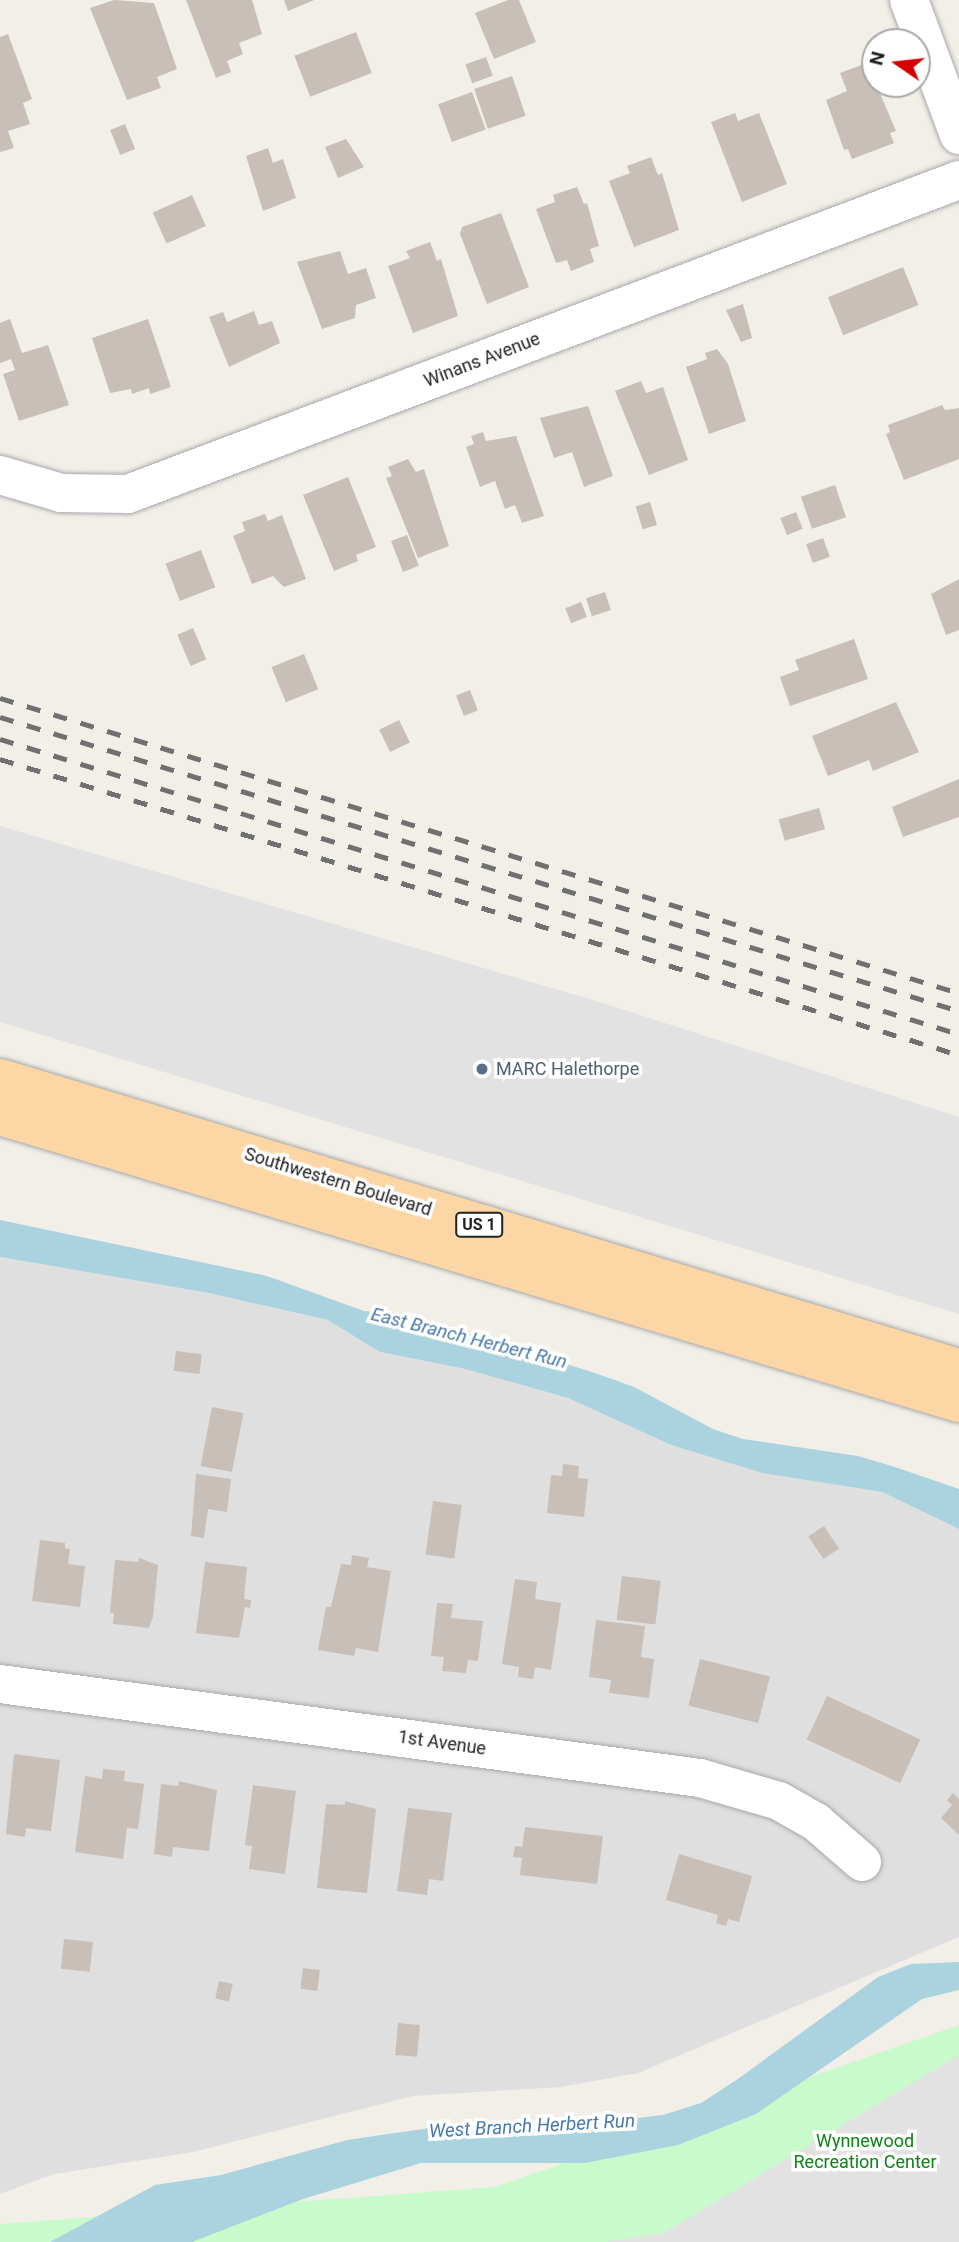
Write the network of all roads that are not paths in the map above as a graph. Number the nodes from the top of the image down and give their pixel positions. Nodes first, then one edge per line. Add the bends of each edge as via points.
1 (909, 0) edge
2 (959, 135) edge
3 (959, 180) edge
4 (0, 475) edge
5 (0, 1078) edge
6 (0, 1116) edge
7 (959, 1368) edge
8 (959, 1403) edge
9 (0, 1684) edge
10 (862, 1861) dead end

1 - 2 street
3 - 4 street, Winans Avenue via 128,494 61,493
5 - 7 main road, Southwestern Boulevard / US 1
6 - 8 main road, Southwestern Boulevard / US 1
9 - 10 street, 1st Avenue via 700,1778 779,1801 816,1822

